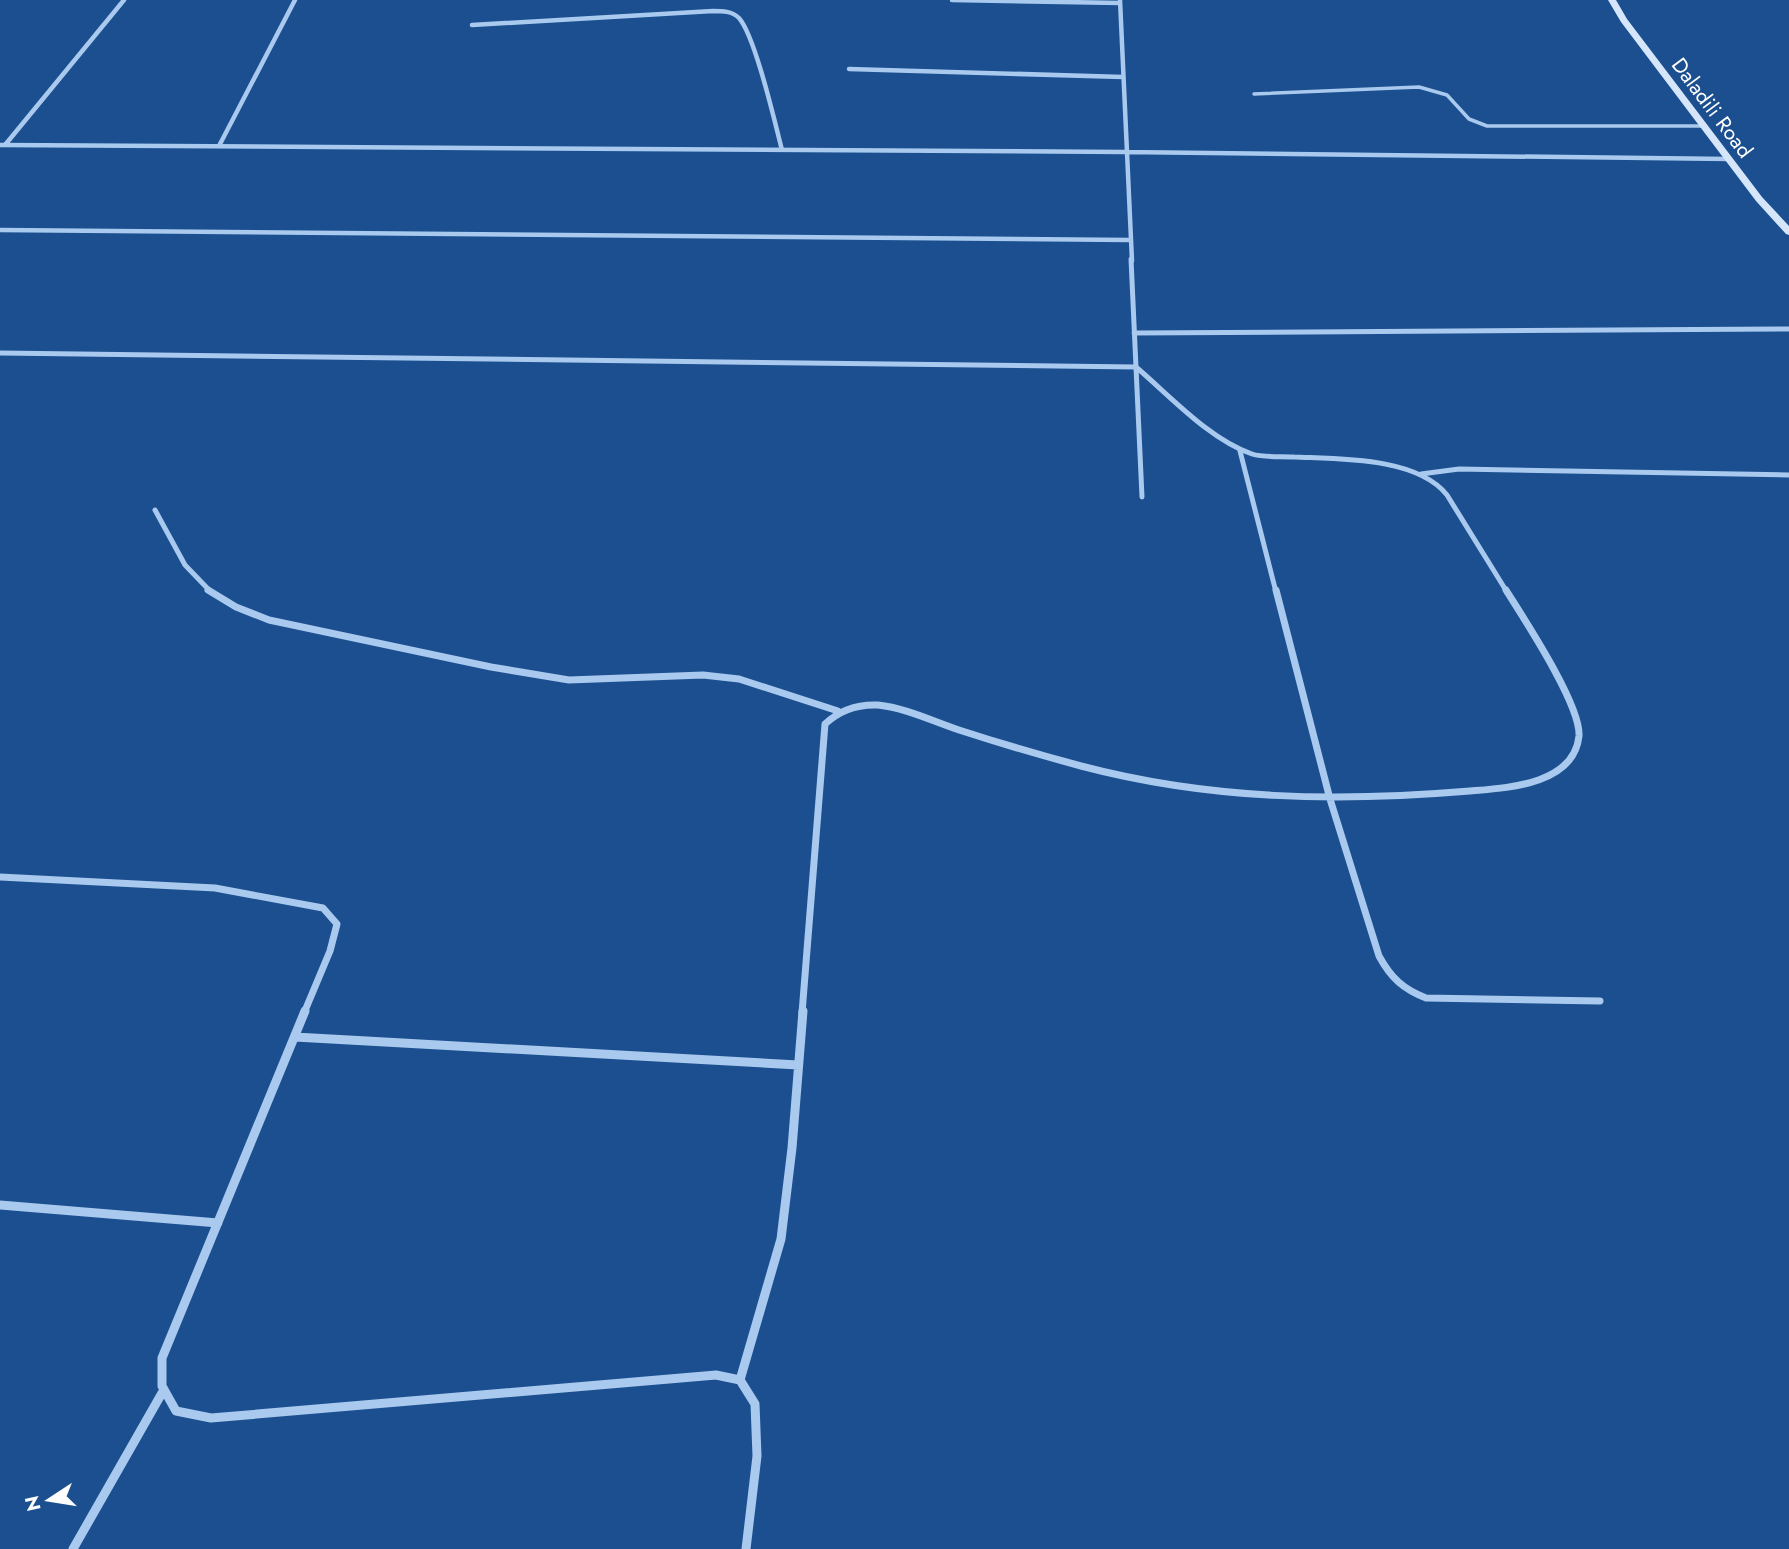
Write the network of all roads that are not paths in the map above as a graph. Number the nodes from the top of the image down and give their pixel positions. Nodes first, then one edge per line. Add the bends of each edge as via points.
1 (117, 0) edge
2 (295, 0) edge
3 (952, 0) edge
4 (1612, 0) edge
5 (124, 1) edge
6 (1120, 2) edge
7 (472, 25) dead end
8 (849, 69) dead end
9 (1123, 77) junction
10 (1254, 94) dead end
11 (1704, 126) junction
12 (3, 145) edge
13 (219, 146) junction
14 (782, 150) junction
15 (1125, 152) junction
16 (1729, 159) junction
17 (0, 230) edge
18 (1789, 232) edge
19 (1130, 240) junction
20 (1789, 329) edge
21 (1134, 333) junction
22 (0, 353) edge
23 (1136, 367) junction
24 (1240, 451) junction
25 (1420, 474) junction
26 (1789, 475) edge
27 (1142, 497) dead end
28 (155, 510) dead end
29 (838, 711) junction
30 (1331, 799) junction
31 (0, 877) edge
32 (1600, 1001) dead end
33 (295, 1037) junction
34 (798, 1065) junction
35 (0, 1205) edge
36 (218, 1223) junction
37 (740, 1380) junction
38 (162, 1393) junction
39 (73, 1549) edge
40 (746, 1549) edge

1 - 5 street
2 - 13 street
3 - 6 street
4 - 11 main road, Daladili Road
5 - 12 street
6 - 9 street
7 - 14 street via 732,12 742,22 761,72
8 - 9 street
9 - 15 street
10 - 11 lane via 1419,87 1447,95 1469,119 1487,126
11 - 16 main road, Daladili Road
12 - 13 street
13 - 14 street
14 - 15 street
15 - 16 street
15 - 19 street
16 - 18 main road, Daladili Road
17 - 19 street
19 - 21 street
20 - 21 street
21 - 23 street
22 - 23 street
23 - 24 street
23 - 27 street
24 - 25 street via 1380,464
24 - 30 street
25 - 26 street via 1459,469
25 - 30 street via 1447,495 1566,694 1580,733 1572,757 1545,778 1519,785
28 - 29 street via 190,573 235,607 269,620 569,680 739,679
29 - 30 street via 858,705 888,707 1036,754 1186,790
29 - 34 street via 825,724 821,752
30 - 32 street via 1379,956 1404,991 1426,998
31 - 33 street via 215,888 323,908 337,924
33 - 34 street
33 - 36 street
34 - 37 street via 781,1239
35 - 36 street
36 - 38 street via 162,1358
37 - 38 street via 716,1374 211,1418 176,1411
37 - 40 street via 755,1404 757,1456
38 - 39 street

